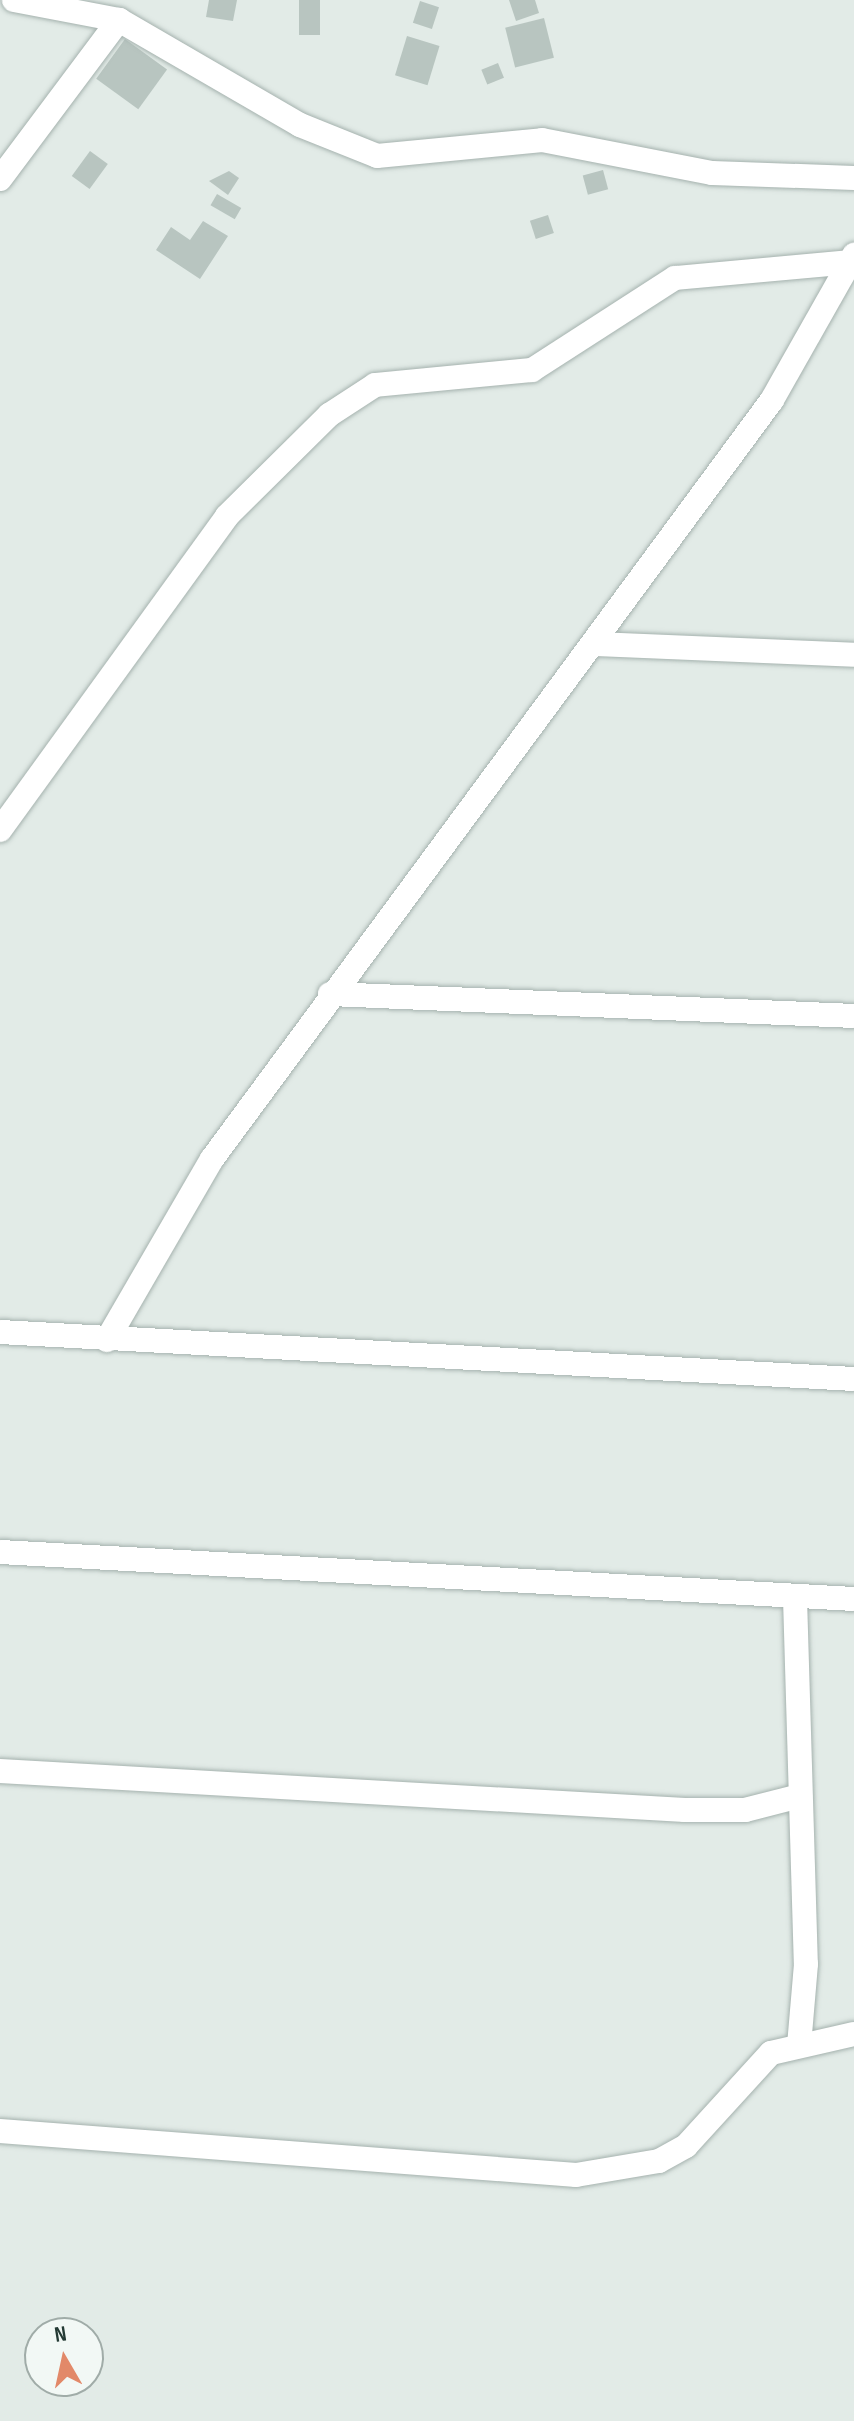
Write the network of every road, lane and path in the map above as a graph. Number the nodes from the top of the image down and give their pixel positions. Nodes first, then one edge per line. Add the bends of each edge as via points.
1 (14, 0) edge
2 (119, 20) junction
3 (854, 178) edge
4 (0, 179) edge
5 (852, 259) edge
6 (596, 644) junction
7 (854, 655) edge
8 (0, 830) edge
9 (330, 994) junction
10 (854, 1016) edge
11 (0, 1332) edge
12 (107, 1340) junction
13 (854, 1379) edge
14 (0, 1552) edge
15 (795, 1598) junction
16 (854, 1599) edge
17 (0, 1771) edge
18 (800, 1796) junction
19 (854, 2034) edge
20 (799, 2045) junction
21 (0, 2131) edge

1 - 2 street
2 - 3 street via 300,125 377,156 542,140 712,173
2 - 4 street
5 - 6 street via 772,400
5 - 8 street via 675,278 532,370 375,385 329,415 227,516
6 - 7 street
6 - 9 street
9 - 10 street
9 - 12 street via 212,1159
11 - 12 street
12 - 13 street
14 - 15 street
15 - 16 street
15 - 18 street
17 - 18 street via 685,1810 745,1810
18 - 20 street via 806,1964
19 - 20 street
20 - 21 street via 758,2064 686,2146 659,2161 576,2175

